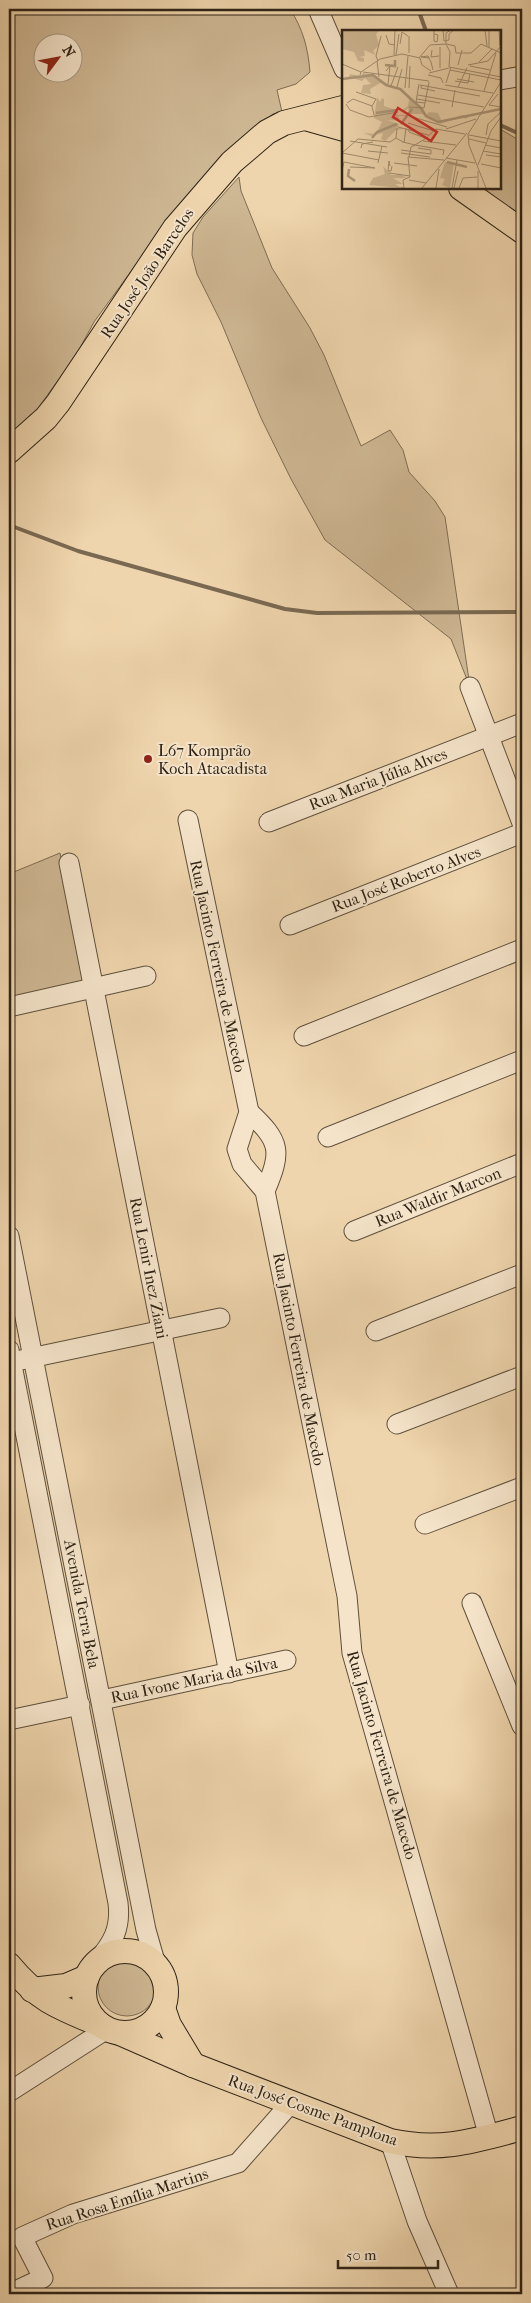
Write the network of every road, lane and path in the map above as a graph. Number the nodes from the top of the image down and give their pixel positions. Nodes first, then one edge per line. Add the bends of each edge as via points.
1 (318, 9) edge
2 (342, 64) edge
3 (522, 76) edge
4 (501, 80) edge
5 (342, 108) edge
6 (342, 112) edge
7 (303, 118) junction
8 (342, 124) edge
9 (342, 128) edge
10 (462, 189) edge
11 (522, 231) edge
12 (9, 451) edge
13 (470, 687) dead end
14 (522, 723) edge
15 (488, 736) junction
16 (188, 820) dead end
17 (269, 822) dead end
18 (522, 823) edge
19 (522, 833) edge
20 (69, 864) dead end
21 (290, 925) dead end
22 (522, 949) edge
23 (146, 976) dead end
24 (95, 988) junction
25 (9, 1007) edge
26 (304, 1036) dead end
27 (522, 1060) edge
28 (249, 1112) junction
29 (328, 1137) dead end
30 (522, 1164) edge
31 (265, 1191) junction
32 (354, 1231) dead end
33 (9, 1236) edge
34 (522, 1274) edge
35 (220, 1318) dead end
36 (161, 1330) junction
37 (376, 1331) dead end
38 (10, 1358) edge
39 (33, 1358) junction
40 (522, 1376) edge
41 (397, 1424) dead end
42 (522, 1487) edge
43 (425, 1524) dead end
44 (472, 1603) dead end
45 (286, 1660) dead end
46 (229, 1673) junction
47 (102, 1700) junction
48 (80, 1705) junction
49 (9, 1720) edge
50 (522, 1726) edge
51 (9, 1965) edge
52 (92, 1969) junction
53 (160, 1970) junction
54 (32, 1990) junction
55 (163, 2008) junction
56 (109, 2029) junction
57 (193, 2066) junction
58 (9, 2092) edge
59 (290, 2104) junction
60 (522, 2128) edge
61 (489, 2137) junction
62 (390, 2141) junction
63 (9, 2294) edge
64 (449, 2294) edge

1 - 2 street
3 - 4 street
5 - 7 main road, Rua José João Barcelos
6 - 8 main road
7 - 9 main road
7 - 12 main road, Rua José João Barcelos via 284,123 251,143 210,185 175,228 58,403
10 - 11 main road
13 - 15 street
14 - 15 street, Rua Maria Júlia Alves
15 - 17 street, Rua Maria Júlia Alves
15 - 18 street
16 - 28 street, Rua Jacinto Ferreira de Macedo
19 - 21 street, Rua José Roberto Alves
20 - 24 street, Rua Lenir Inez Ziani
22 - 26 street
23 - 24 street
24 - 25 street
24 - 36 street, Rua Lenir Inez Ziani
27 - 29 street
28 - 31 street, Rua Jacinto Ferreira de Macedo via 237,1149 242,1164
28 - 31 street, Rua Jacinto Ferreira de Macedo via 275,1142 276,1158
30 - 32 street, Rua Waldir Marcon
31 - 61 street, Rua Jacinto Ferreira de Macedo via 347,1596 352,1653
33 - 39 street, Avenida Terra Bela
34 - 37 street
35 - 36 street
36 - 39 street
36 - 46 street, Rua Lenir Inez Ziani
38 - 39 street
38 - 48 street, Avenida Terra Bela
39 - 47 street, Avenida Terra Bela
40 - 41 street
42 - 43 street
44 - 50 street
45 - 46 street, Rua Ivone Maria da Silva
46 - 47 street, Rua Ivone Maria da Silva
47 - 53 street, Avenida Terra Bela via 146,1930
48 - 49 street
48 - 52 street, Avenida Terra Bela via 119,1912 115,1938
51 - 54 main road, Rua José Cosme Pamplona
52 - 53 main road via 111,1953 127,1951 149,1959
52 - 54 main road via 66,1986
52 - 56 main road via 84,1989 85,2002 90,2014
53 - 55 main road via 165,1982
54 - 56 main road, Rua José Cosme Pamplona via 65,2010
55 - 56 main road via 146,2028 133,2033
55 - 57 main road
56 - 57 main road, Rua José Cosme Pamplona
56 - 58 street
57 - 59 main road, Rua José Cosme Pamplona
59 - 62 main road, Rua José Cosme Pamplona
59 - 63 street, Rua Rosa Emília Martins via 238,2163 73,2214 22,2237 43,2278
60 - 61 main road, Rua José Cosme Pamplona
61 - 62 main road, Rua José Cosme Pamplona via 436,2147
62 - 64 street via 417,2221

